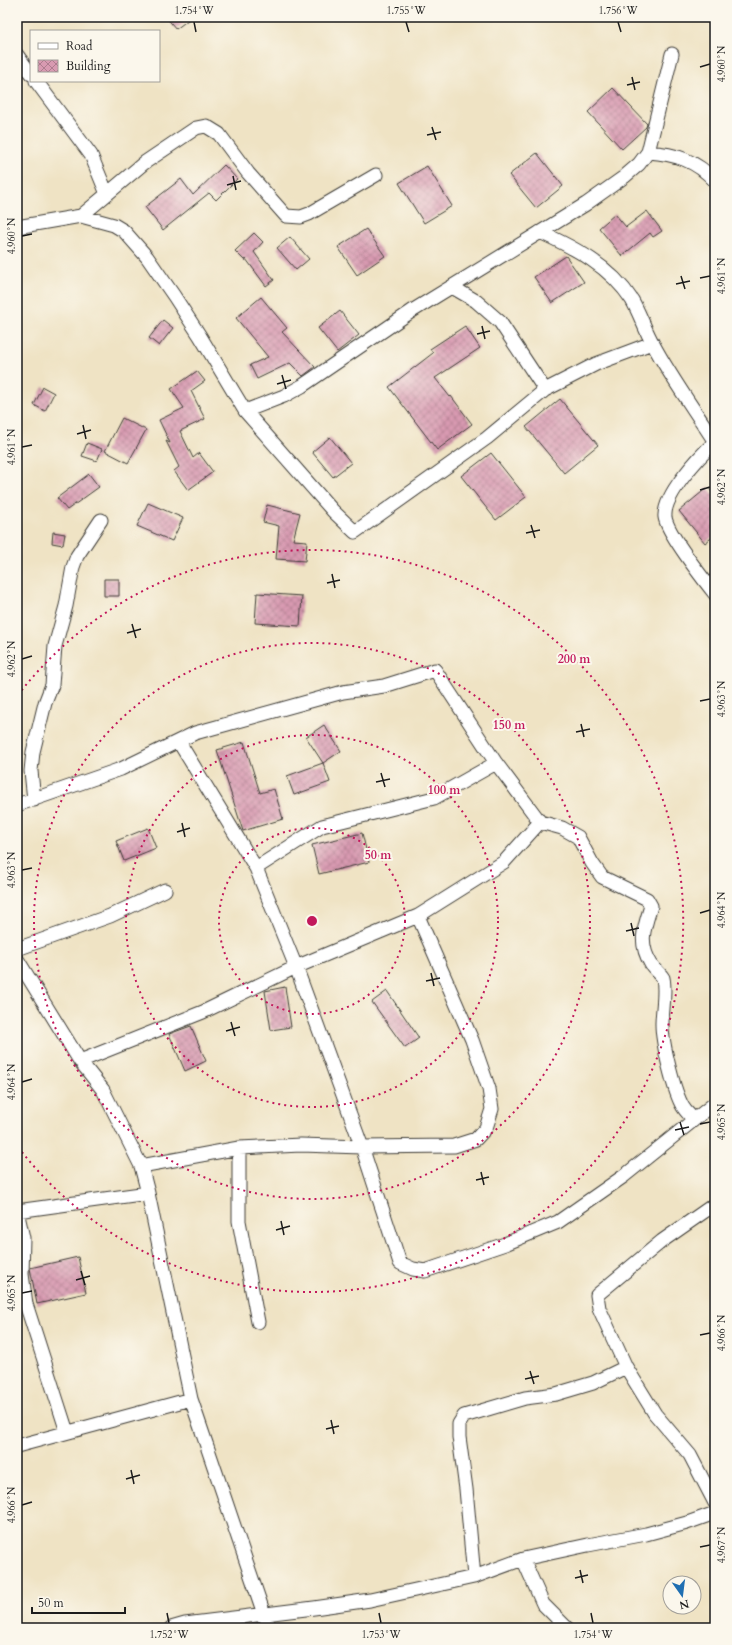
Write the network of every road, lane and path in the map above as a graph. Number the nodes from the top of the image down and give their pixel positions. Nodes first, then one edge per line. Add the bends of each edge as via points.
1 (672, 54) dead end
2 (17, 55) edge
3 (30, 73) edge
4 (37, 82) edge
5 (648, 152) junction
6 (376, 175) dead end
7 (715, 181) edge
8 (107, 194) junction
9 (81, 216) junction
10 (17, 228) edge
11 (540, 232) junction
12 (452, 287) junction
13 (652, 343) junction
14 (544, 390) junction
15 (245, 411) junction
16 (715, 442) edge
17 (101, 520) dead end
18 (710, 580) edge
19 (715, 594) edge
20 (179, 742) junction
21 (496, 764) junction
22 (34, 800) junction
23 (17, 805) edge
24 (540, 822) junction
25 (256, 868) junction
26 (165, 890) dead end
27 (418, 916) junction
28 (17, 949) edge
29 (17, 959) edge
30 (296, 967) junction
31 (80, 1061) junction
32 (713, 1109) edge
33 (693, 1119) junction
34 (362, 1147) junction
35 (239, 1148) junction
36 (141, 1166) junction
37 (148, 1192) junction
38 (715, 1204) edge
39 (17, 1211) edge
40 (258, 1322) dead end
41 (626, 1367) junction
42 (191, 1398) junction
43 (67, 1432) junction
44 (17, 1446) edge
45 (715, 1502) edge
46 (715, 1513) edge
47 (523, 1559) junction
48 (474, 1577) junction
49 (264, 1614) junction
50 (171, 1628) edge
51 (270, 1628) edge
52 (567, 1628) edge

1 - 5 street
2 - 3 street
4 - 8 street via 91,155
5 - 7 street via 667,153 684,158 698,165
5 - 11 street via 624,177
6 - 8 street via 310,214 301,217 286,216 248,173 219,134 206,126 196,128 144,163
8 - 9 street
9 - 10 street
9 - 15 street via 114,225 124,231 147,257 200,336
11 - 12 street
11 - 13 street via 585,254 603,268 632,300
12 - 14 street via 476,301 500,322
12 - 15 street via 412,311 302,386
13 - 14 street via 596,364
13 - 16 street
14 - 15 street via 487,438 355,532 333,511
16 - 18 street via 683,476 665,517 670,531
17 - 22 street via 77,556 73,567 55,646 52,685 33,752 31,771
18 - 19 street
20 - 21 street via 195,733 241,719 343,692 384,686 435,670
20 - 22 street via 121,769
20 - 25 street
21 - 24 street
21 - 25 street via 434,798 322,826
22 - 23 street
24 - 27 street via 504,862
24 - 33 street via 562,828 578,838 602,877 647,899 651,906 642,943 647,957 663,977 662,1026 669,1061 677,1093
25 - 30 street
26 - 28 street via 110,916
27 - 30 street
27 - 34 street via 472,1040 489,1089 492,1109 486,1128 476,1138 465,1143 454,1146
29 - 31 street
30 - 31 street via 203,1012
30 - 34 street
31 - 36 street via 102,1090
32 - 33 street
33 - 34 street via 624,1176 558,1222 505,1244 425,1271 412,1269 400,1263
34 - 35 street via 301,1145
35 - 36 street
35 - 40 street via 239,1221
36 - 37 street
37 - 39 street
37 - 42 street
38 - 41 street via 662,1241 597,1295 599,1308
39 - 43 street via 23,1238 22,1274 26,1304
41 - 45 street via 656,1414 690,1456
41 - 48 street via 593,1383 556,1394 525,1398 464,1416 459,1424 459,1437
42 - 43 street
42 - 49 street
43 - 44 street
46 - 47 street via 687,1524 646,1534
47 - 48 street
47 - 52 street via 543,1604
48 - 49 street via 370,1600
49 - 50 street
49 - 51 street

